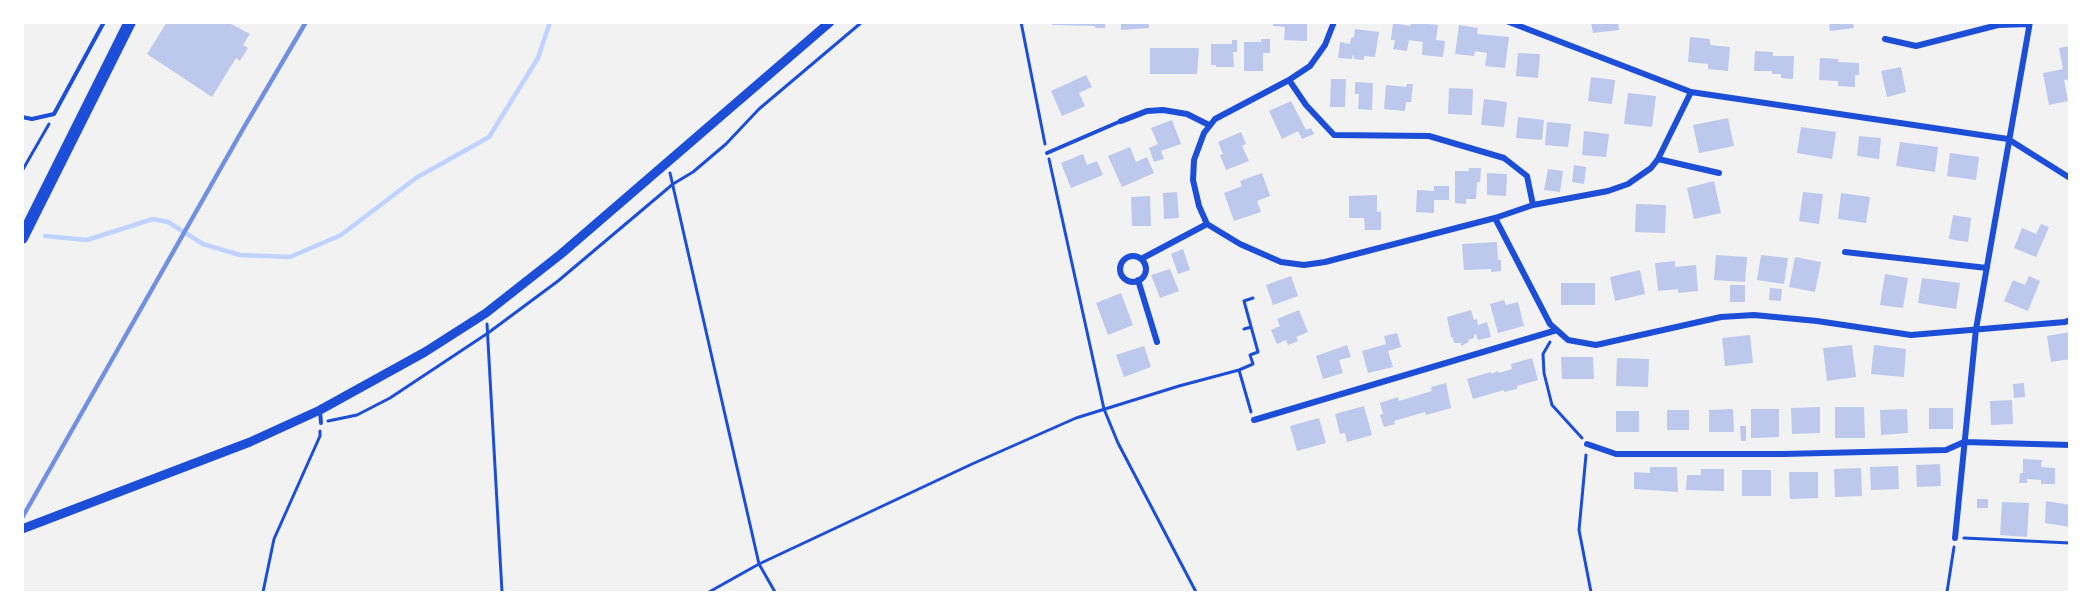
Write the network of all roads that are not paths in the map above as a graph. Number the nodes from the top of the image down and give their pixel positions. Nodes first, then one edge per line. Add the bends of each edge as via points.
1 (104, 22) edge
2 (130, 22) edge
3 (830, 22) edge
4 (1334, 22) edge
5 (1509, 22) edge
6 (2030, 23) edge
7 (1523, 25) edge
8 (1885, 39) dead end
9 (1289, 80) junction
10 (1691, 92) junction
11 (22, 117) edge
12 (1120, 121) joint
13 (1209, 125) junction
14 (2008, 139) junction
15 (1047, 153) road end
16 (1658, 159) junction
17 (1719, 173) dead end
18 (2070, 178) edge
19 (1533, 205) junction
20 (1495, 218) junction
21 (1207, 224) junction
22 (22, 238) edge
23 (1845, 252) dead end
24 (1141, 259) junction
25 (1987, 268) junction
26 (1138, 280) junction
27 (2070, 320) edge
28 (1976, 329) junction
29 (1557, 330) junction
30 (1157, 342) dead end
31 (320, 410) junction
32 (1254, 420) road end
33 (321, 423) road end
34 (1964, 442) junction
35 (1587, 444) road end
36 (2070, 446) edge
37 (22, 529) edge
38 (1955, 538) road end

1 - 11 lane via 54,114
2 - 22 main road
3 - 31 street via 561,254 486,313
4 - 9 street via 1325,45 1310,66
5 - 7 street
6 - 8 street via 1998,25 1916,46
6 - 14 street
7 - 10 street
9 - 13 street
9 - 19 street via 1334,135 1430,136 1504,158 1527,176
10 - 14 street
10 - 16 street
12 - 13 street via 1163,110 1187,114
12 - 15 lane
13 - 21 street via 1194,160 1193,180
14 - 18 street
14 - 25 street
16 - 17 street
16 - 19 street via 1652,168 1628,184
19 - 20 street
20 - 21 street via 1304,265 1281,262
20 - 29 street via 1550,324
21 - 24 street
23 - 25 street
24 - 26 street via 1145,271
24 - 26 street via 1129,256 1120,265 1123,277
25 - 28 street
26 - 30 street
27 - 28 street
28 - 29 street via 1911,335 1817,321 1721,316 1596,345 1568,340
28 - 34 street
29 - 32 street
31 - 33 lane
31 - 37 street
34 - 35 street via 1946,450 1783,454 1616,454
34 - 36 street
34 - 38 street

